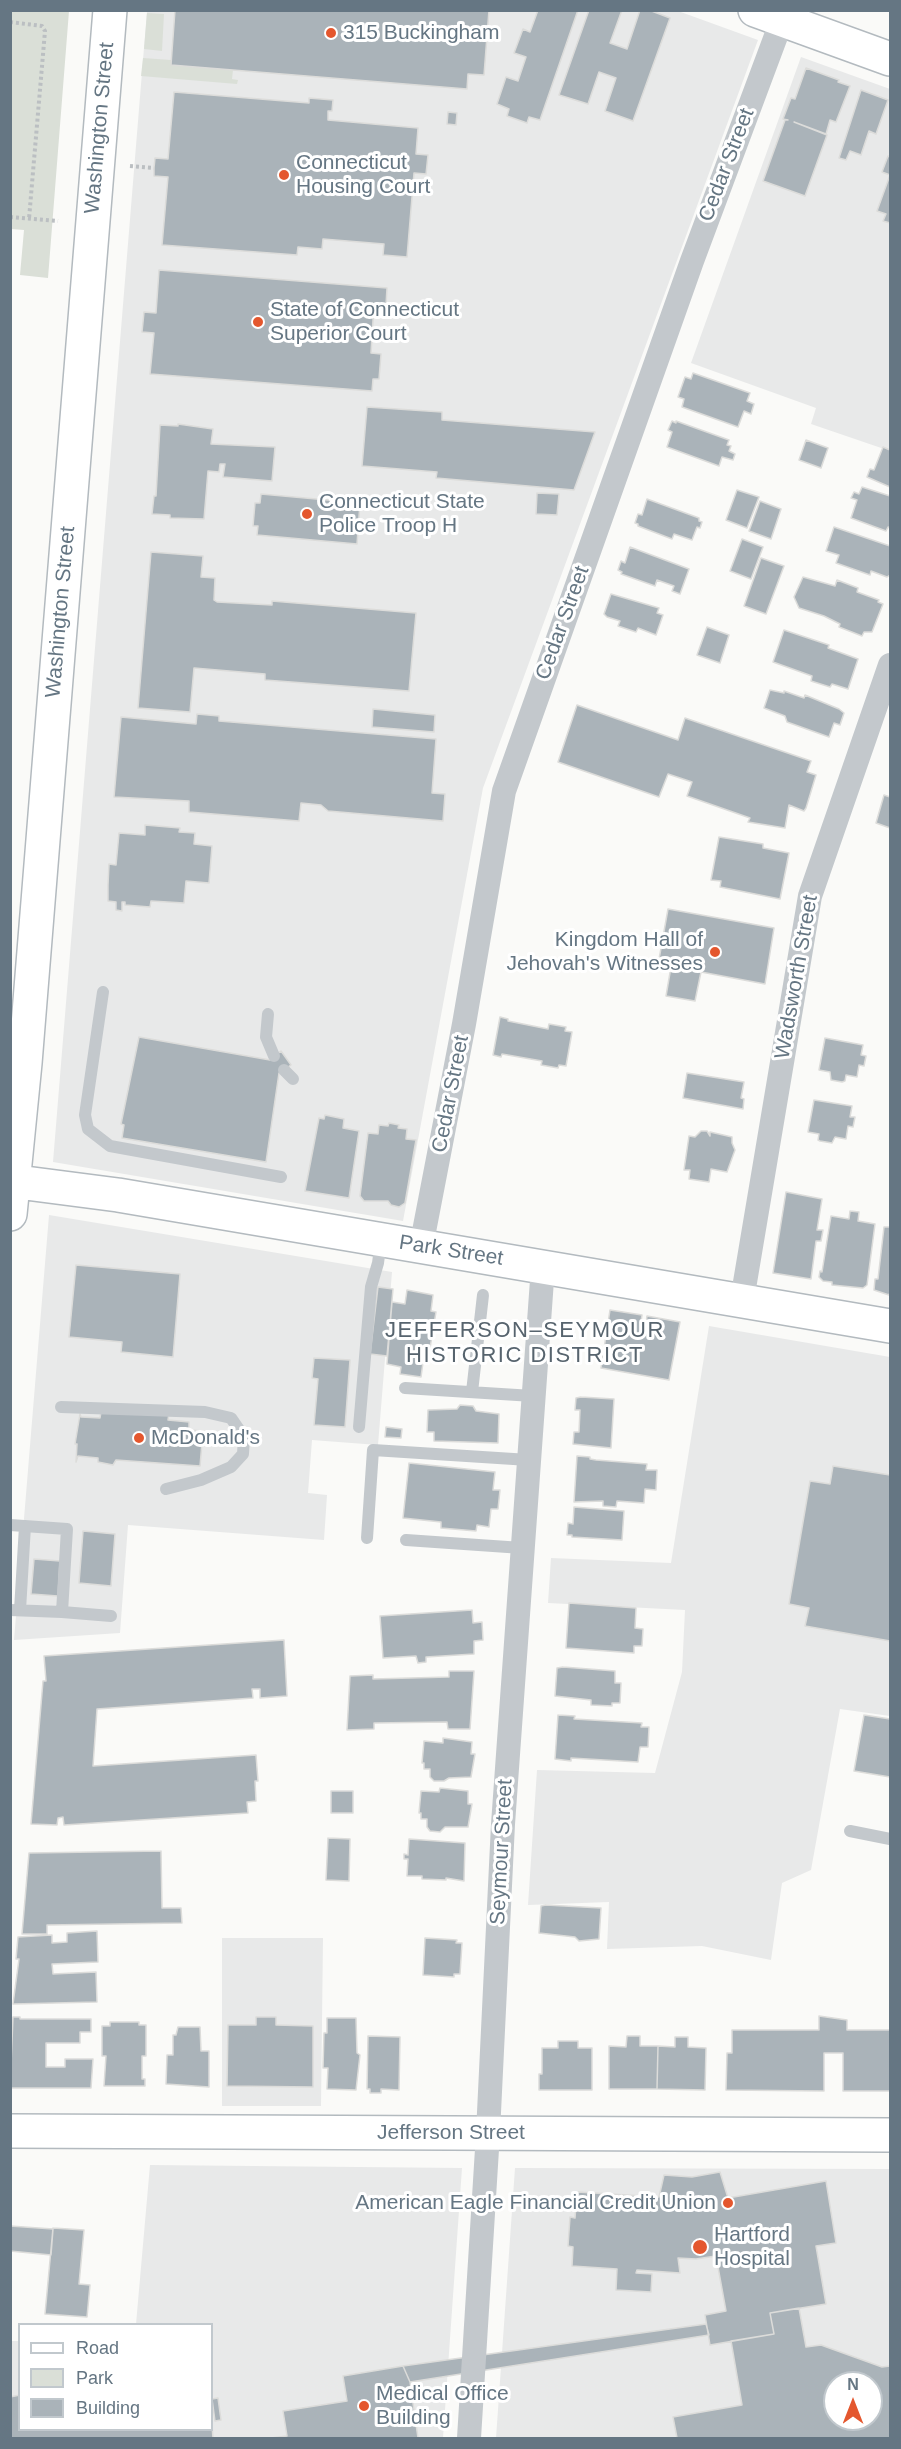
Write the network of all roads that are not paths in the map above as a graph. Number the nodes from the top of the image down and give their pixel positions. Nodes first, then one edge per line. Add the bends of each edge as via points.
1 (110, 10) edge
2 (769, 15) edge
3 (891, 59) edge
4 (891, 665) edge
5 (103, 992) dead end
6 (268, 1014) dead end
7 (274, 1056) dead end
8 (284, 1070) dead end
9 (293, 1079) dead end
10 (281, 1177) dead end
11 (12, 1181) edge
12 (10, 1214) edge
13 (381, 1240) junction
14 (421, 1247) junction
15 (543, 1266) junction
16 (483, 1295) dead end
17 (742, 1299) junction
18 (891, 1326) edge
19 (405, 1388) dead end
20 (472, 1392) junction
21 (533, 1396) junction
22 (61, 1407) dead end
23 (359, 1427) dead end
24 (529, 1460) junction
25 (166, 1489) dead end
26 (10, 1525) edge
27 (26, 1526) junction
28 (367, 1538) dead end
29 (406, 1540) dead end
30 (522, 1548) junction
31 (15, 1610) edge
32 (62, 1612) junction
33 (111, 1616) dead end
34 (850, 1831) dead end
35 (891, 1839) edge
36 (10, 2131) edge
37 (488, 2133) junction
38 (891, 2135) edge
39 (469, 2439) edge

1 - 11 main road, Washington Street via 25,1064
2 - 3 main road
2 - 14 street, Cedar Street via 692,261 504,791
4 - 17 street, Wadsworth Street via 810,896
5 - 10 lane via 85,1115 88,1130 110,1146
6 - 7 lane via 266,1037
8 - 9 lane
11 - 12 main road, Washington Street
11 - 13 main road, Park Street via 66,1186
13 - 14 main road, Park Street
13 - 23 lane via 371,1287
14 - 15 main road, Park Street
15 - 17 main road, Park Street
15 - 21 street, Seymour Street
16 - 20 lane
17 - 18 main road, Park Street
19 - 20 lane
20 - 21 lane
21 - 24 street, Seymour Street
22 - 25 lane via 205,1412 231,1418 244,1437 243,1454 231,1467
24 - 28 lane via 373,1450
24 - 30 street, Seymour Street
26 - 27 lane
27 - 31 lane
27 - 32 lane via 67,1530
29 - 30 lane
30 - 37 street, Seymour Street via 502,1824
31 - 32 lane
32 - 33 lane
34 - 35 lane
36 - 37 main road, Jefferson Street
37 - 38 main road, Jefferson Street
37 - 39 street, Seymour Street

